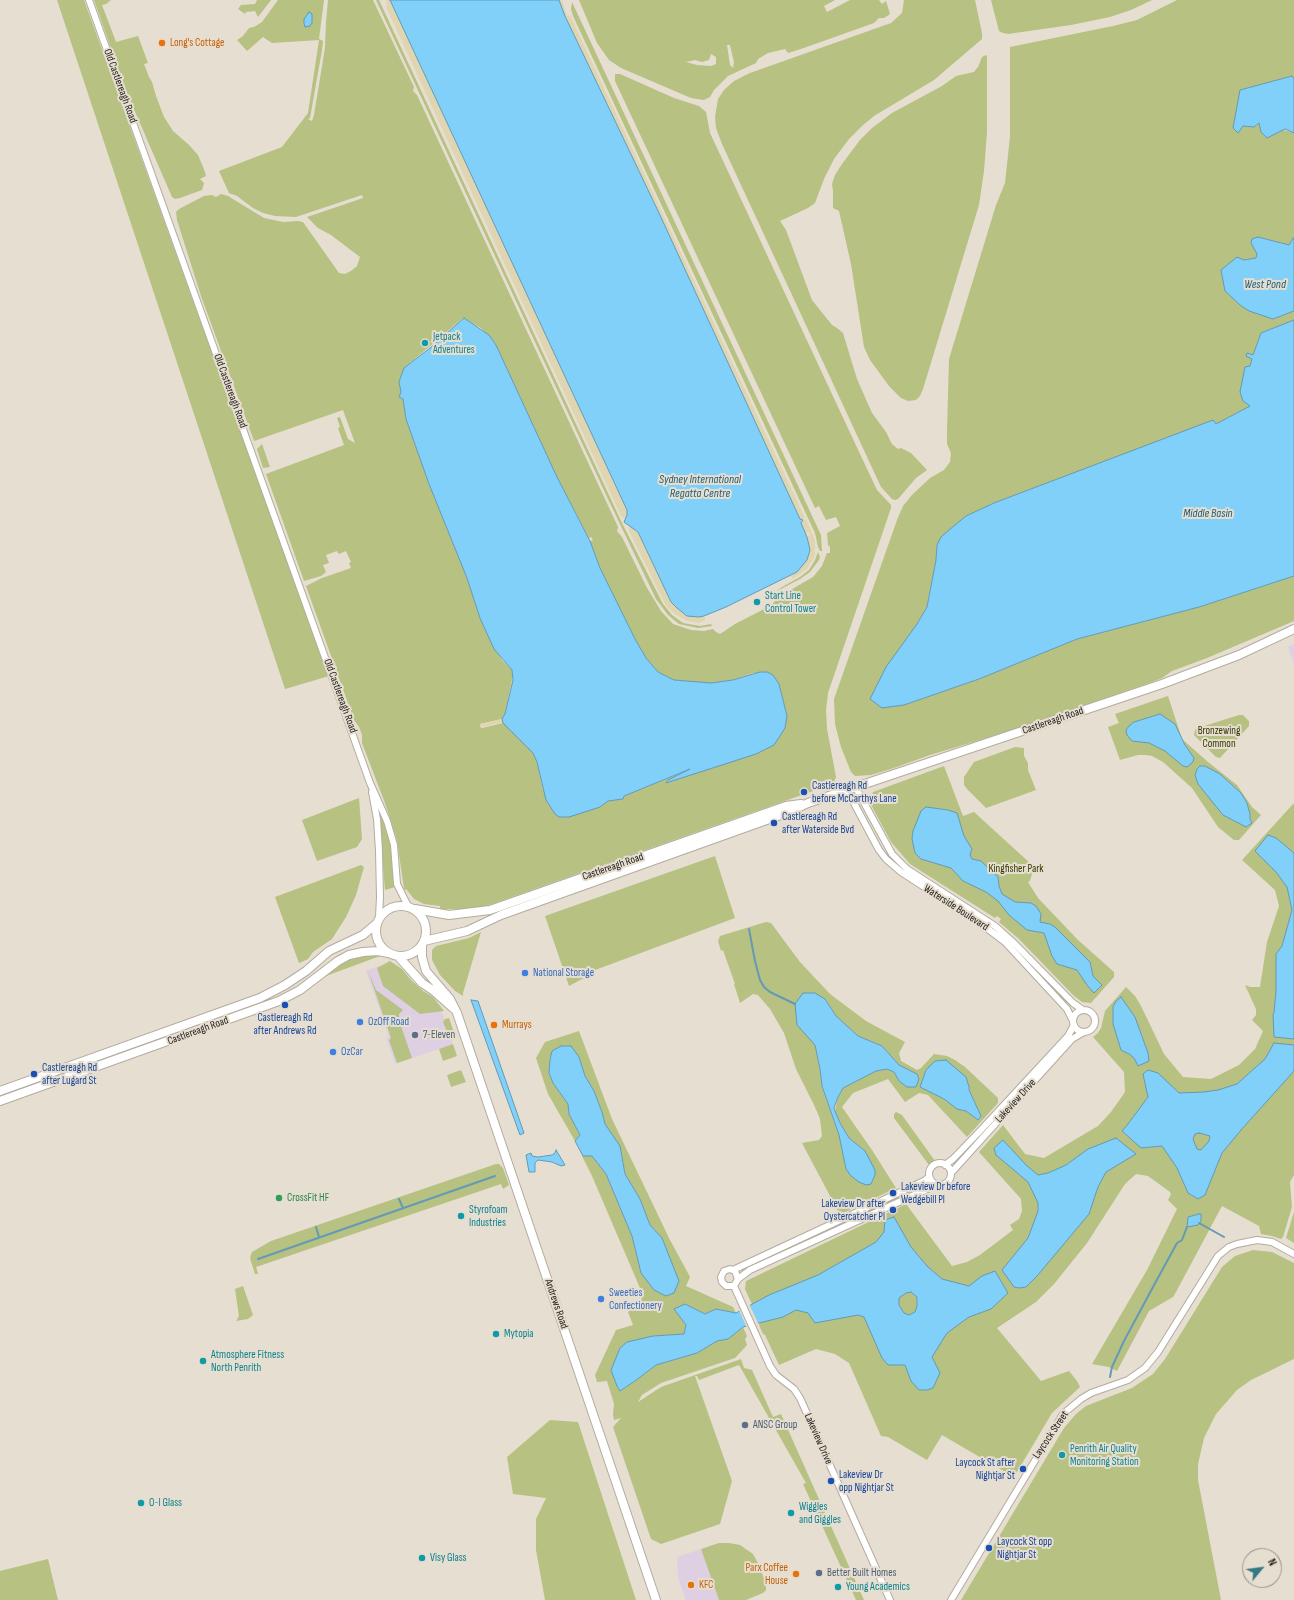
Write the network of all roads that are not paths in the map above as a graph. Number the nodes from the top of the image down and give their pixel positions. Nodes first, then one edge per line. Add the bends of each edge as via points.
1 (89, 0) edge
2 (1294, 629) edge
3 (370, 783) junction
4 (856, 788) junction
5 (847, 790) junction
6 (808, 803) junction
7 (411, 908) junction
8 (377, 920) junction
9 (423, 943) junction
10 (388, 952) junction
11 (398, 956) junction
12 (454, 1009) junction
13 (1083, 1010) junction
14 (1074, 1023) junction
15 (1084, 1032) junction
16 (0, 1091) edge
17 (0, 1101) edge
18 (995, 1119) junction
19 (945, 1165) junction
20 (951, 1173) junction
21 (929, 1177) junction
22 (936, 1185) junction
23 (1294, 1254) edge
24 (733, 1270) junction
25 (738, 1279) junction
26 (734, 1286) junction
27 (656, 1600) edge
28 (890, 1600) edge
29 (951, 1600) edge

1 - 3 street, Old Castlereagh Road
2 - 4 main road, Castlereagh Road via 1201,670
3 - 7 street, Old Castlereagh Road via 392,836 397,884
3 - 8 street, Old Castlereagh Road via 377,819 379,851 380,897
4 - 5 main road, Castlereagh Road
4 - 13 street, Waterside Boulevard via 892,854 907,869 995,926
5 - 6 main road, Castlereagh Road
5 - 14 street, Waterside Boulevard via 886,859 901,872 1005,942 1069,1011
6 - 7 main road, Castlereagh Road via 786,806 490,910 449,915
6 - 9 main road, Castlereagh Road via 782,815 501,915 466,931
7 - 8 main road via 397,905 391,907
7 - 9 main road via 424,920 426,927
8 - 10 main road via 377,940
8 - 16 main road, Castlereagh Road via 363,935 329,951 299,976 265,996
9 - 11 main road via 414,952
9 - 12 main road, Andrews Road via 422,958 426,971 450,999
10 - 11 main road
10 - 17 main road, Castlereagh Road via 349,955 300,990 279,1001
11 - 12 main road, Andrews Road via 422,983
12 - 27 main road, Andrews Road
13 - 14 street via 1077,1013
13 - 15 street via 1092,1014 1095,1020 1092,1029
14 - 15 street via 1078,1030
14 - 18 street, Lakeview Drive via 1068,1036
15 - 18 street, Lakeview Drive via 1072,1039
18 - 19 street, Lakeview Drive
18 - 20 street, Lakeview Drive via 982,1139
19 - 20 street
19 - 21 street via 934,1164 929,1170
20 - 22 street via 946,1184
21 - 22 street
21 - 24 street
22 - 25 street via 756,1266
23 - 29 street, Laycock Street via 1272,1242 1257,1240 1229,1247 1218,1256 1148,1365 1128,1380 1081,1399 1063,1414
24 - 25 street via 737,1273
24 - 26 street via 724,1271 721,1278 726,1286
25 - 26 street
26 - 28 street, Lakeview Drive via 773,1371 800,1398

